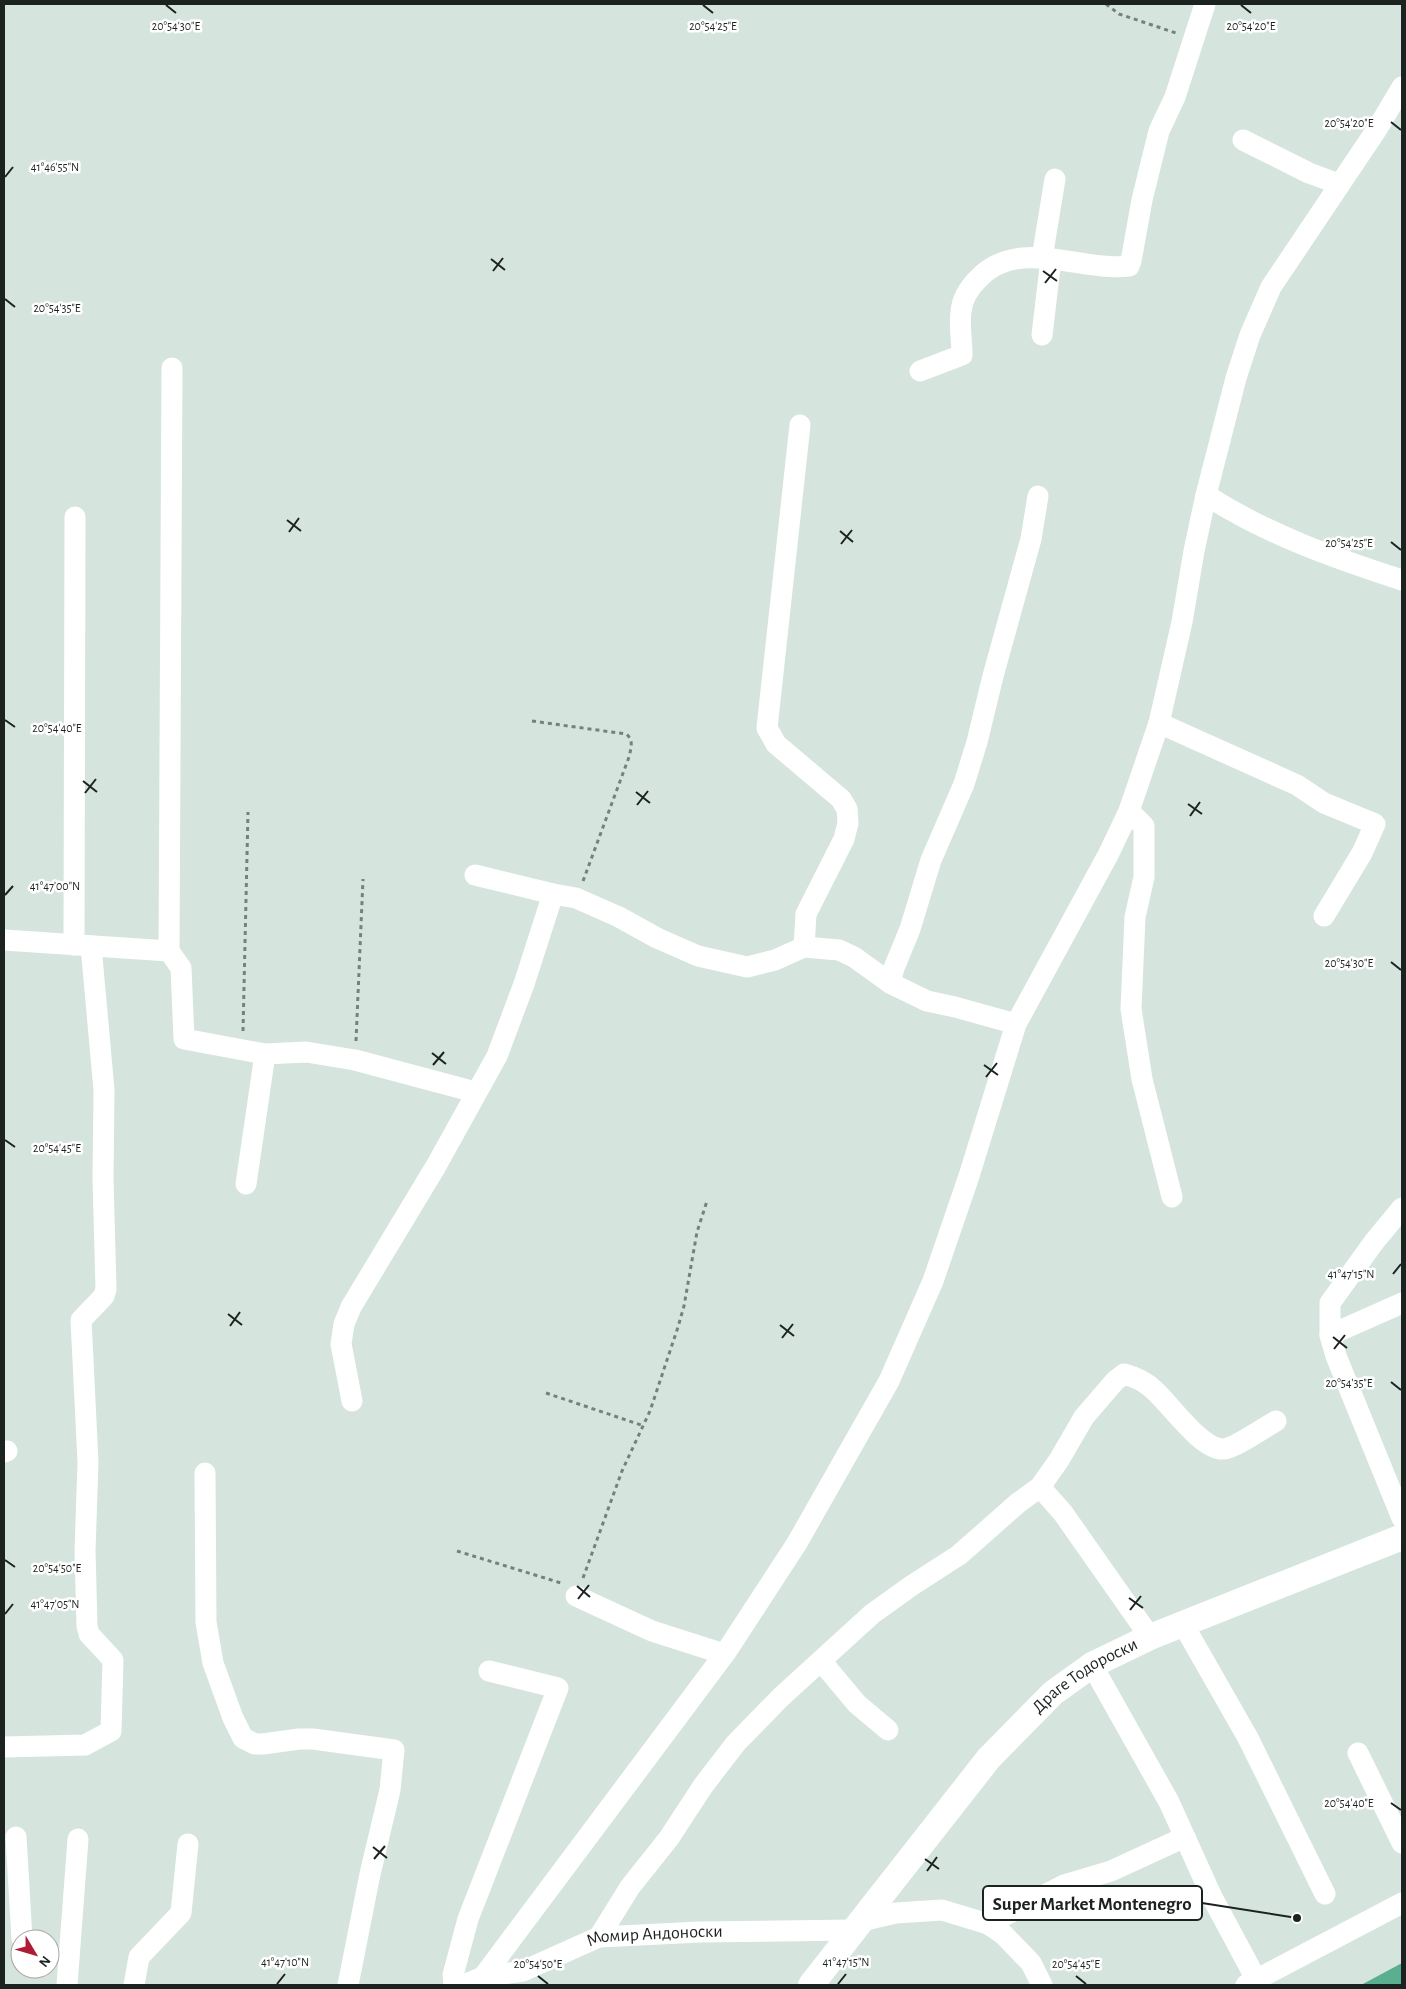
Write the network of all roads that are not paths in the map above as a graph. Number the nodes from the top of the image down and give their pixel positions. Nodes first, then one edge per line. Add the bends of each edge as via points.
1 (1205, 4) edge
2 (1402, 87) edge
3 (1243, 140) dead end
4 (1055, 179) dead end
5 (1339, 184) junction
6 (1046, 259) junction
7 (1042, 335) dead end
8 (172, 368) dead end
9 (920, 371) dead end
10 (800, 425) dead end
11 (1206, 495) junction
12 (1038, 496) dead end
13 (75, 517) dead end
14 (1402, 580) edge
15 (1159, 723) junction
16 (1129, 811) junction
17 (475, 875) dead end
18 (554, 894) junction
19 (1324, 916) dead end
20 (4, 940) edge
21 (82, 945) junction
22 (804, 947) junction
23 (169, 951) junction
24 (890, 983) junction
25 (1016, 1024) junction
26 (265, 1054) junction
27 (475, 1092) junction
28 (246, 1184) dead end
29 (1172, 1196) dead end
30 (1402, 1208) edge
31 (1402, 1303) edge
32 (1330, 1334) junction
33 (352, 1401) dead end
34 (1276, 1421) dead end
35 (205, 1473) dead end
36 (1040, 1487) junction
37 (1402, 1518) edge
38 (1402, 1537) edge
39 (576, 1596) road end
40 (1183, 1624) junction
41 (1150, 1637) junction
42 (724, 1654) junction
43 (821, 1661) junction
44 (1092, 1665) junction
45 (489, 1671) dead end
46 (888, 1730) dead end
47 (4, 1747) edge
48 (1358, 1753) dead end
49 (16, 1837) dead end
50 (1185, 1837) junction
51 (78, 1839) dead end
52 (1402, 1843) edge
53 (188, 1844) dead end
54 (1325, 1894) dead end
55 (1402, 1903) edge
56 (988, 1924) junction
57 (858, 1926) junction
58 (21, 1929) edge
59 (599, 1937) junction
60 (60, 1955) edge
61 (473, 1981) edge
62 (1251, 1982) edge
63 (66, 1985) edge
64 (134, 1985) edge
65 (348, 1985) edge
66 (454, 1985) edge
67 (812, 1985) edge
68 (1042, 1985) edge

1 - 6 street via 1175,97 1159,132 1129,266 1116,268
2 - 5 street
3 - 5 street
4 - 6 street
5 - 11 street via 1271,287 1250,335
6 - 7 street
6 - 9 street via 1006,260 981,275 964,297 962,354
8 - 23 street
10 - 22 street via 767,728 776,744 841,799 847,809 848,823 844,839 806,914
11 - 14 street via 1235,514 1301,545
11 - 15 street
12 - 24 street via 1031,539 977,742 964,784 931,860
13 - 21 street
15 - 16 street
15 - 19 street via 1375,824
16 - 25 street
16 - 29 street via 1144,826 1144,877 1136,917 1131,1009 1142,1079
17 - 18 street
18 - 22 street via 576,898 698,956 747,967 762,965
18 - 27 street via 497,1056
20 - 21 street
21 - 23 street
21 - 47 street via 104,1090 106,1289 104,1296 81,1320 88,1462 86,1607 89,1634 113,1660 111,1731 86,1746
22 - 24 street via 839,950
23 - 26 street via 181,968 184,1039
24 - 25 street via 927,1001
25 - 42 street via 933,1280 889,1381 798,1543
26 - 27 street via 306,1052 355,1060
26 - 28 street
27 - 33 street via 436,1166 350,1307 341,1344
30 - 32 street via 1330,1303
31 - 32 street
32 - 37 street
34 - 36 street via 1230,1448 1217,1448 1191,1430 1154,1389 1137,1377 1124,1374 1084,1417
35 - 65 street via 206,1622 214,1663 243,1738 255,1744 313,1738 394,1750 390,1790
36 - 41 street via 1063,1513
36 - 43 street via 959,1555 872,1614
38 - 40 street, Драге Тодороски
39 - 42 street via 652,1631
40 - 41 street, Драге Тодороски
40 - 54 street via 1248,1738
41 - 44 street, Драге Тодороски
42 - 61 street
43 - 46 street via 857,1704
43 - 59 street via 736,1743 630,1887
44 - 50 street via 1169,1802
44 - 57 street, Драге Тодороски via 1053,1693 990,1758
45 - 66 street via 558,1688 468,1920 453,1975
48 - 52 street
49 - 58 street
50 - 56 street via 1111,1870 1064,1885
50 - 62 street
51 - 60 street
53 - 64 street via 181,1913 139,1956
55 - 62 street
56 - 57 street, Момир Андоноски via 942,1910 896,1913
56 - 68 street, Момир Андоноски via 1004,1934 1031,1963
57 - 59 street, Момир Андоноски
57 - 67 street, Драге Тодороски
59 - 61 street, Момир Андоноски via 523,1971
60 - 63 street

